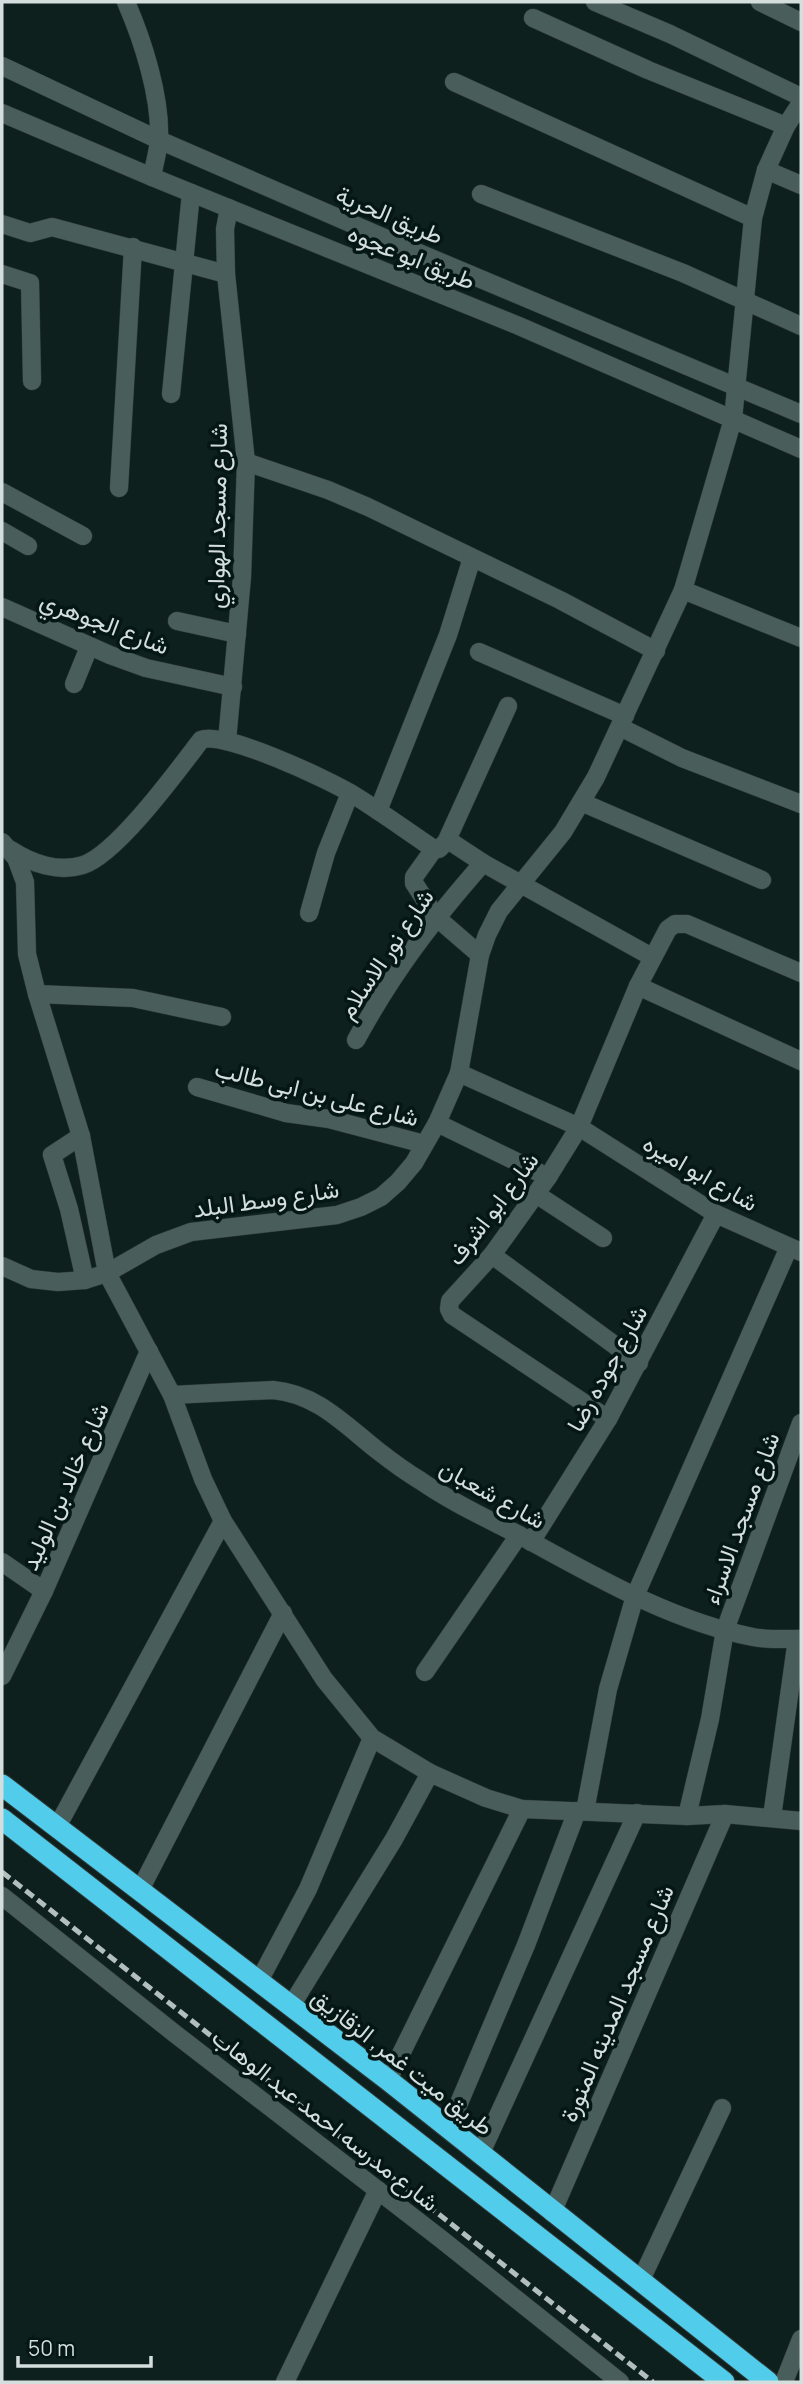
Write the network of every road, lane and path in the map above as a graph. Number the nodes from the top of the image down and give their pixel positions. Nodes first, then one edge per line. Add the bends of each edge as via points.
1 (127, 2) edge
2 (595, 2) edge
3 (760, 2) edge
4 (533, 18) dead end
5 (801, 22) edge
6 (2, 66) edge
7 (454, 82) dead end
8 (801, 97) edge
9 (801, 103) edge
10 (2, 113) edge
11 (786, 126) junction
12 (159, 139) junction
13 (766, 170) junction
14 (152, 177) junction
15 (801, 185) edge
16 (191, 193) junction
17 (481, 194) dead end
18 (229, 208) junction
19 (752, 218) junction
20 (2, 224) edge
21 (133, 247) junction
22 (183, 263) junction
23 (2, 274) edge
24 (226, 274) junction
25 (744, 300) junction
26 (801, 326) edge
27 (32, 381) dead end
28 (737, 386) junction
29 (171, 394) dead end
30 (801, 414) edge
31 (733, 419) junction
32 (801, 449) edge
33 (246, 462) junction
34 (119, 488) dead end
35 (2, 492) edge
36 (2, 531) edge
37 (83, 536) dead end
38 (28, 546) dead end
39 (472, 558) junction
40 (683, 590) junction
41 (2, 607) edge
42 (177, 621) dead end
43 (237, 634) junction
44 (801, 638) edge
45 (89, 647) junction
46 (656, 651) junction
47 (479, 652) dead end
48 (74, 684) dead end
49 (233, 687) junction
50 (508, 706) dead end
51 (622, 722) junction
52 (227, 741) junction
53 (350, 793) junction
54 (581, 802) junction
55 (801, 804) edge
56 (378, 811) junction
57 (440, 844) junction
58 (5, 845) edge
59 (483, 863) junction
60 (762, 880) dead end
61 (522, 884) junction
62 (309, 913) dead end
63 (436, 917) junction
64 (480, 956) junction
65 (652, 957) junction
66 (801, 973) edge
67 (638, 986) junction
68 (37, 993) junction
69 (222, 1017) dead end
70 (356, 1041) dead end
71 (801, 1060) edge
72 (459, 1073) junction
73 (197, 1087) dead end
74 (437, 1123) junction
75 (579, 1127) junction
76 (82, 1136) junction
77 (424, 1144) junction
78 (548, 1177) junction
79 (536, 1194) junction
80 (716, 1214) junction
81 (603, 1238) dead end
82 (795, 1250) edge
83 (492, 1255) junction
84 (3, 1271) edge
85 (107, 1273) junction
86 (85, 1280) junction
87 (149, 1351) junction
88 (639, 1363) junction
89 (172, 1395) junction
90 (608, 1419) junction
91 (801, 1423) edge
92 (223, 1521) junction
93 (525, 1539) junction
94 (2, 1562) edge
95 (44, 1591) junction
96 (635, 1596) junction
97 (282, 1613) junction
98 (725, 1630) junction
99 (799, 1639) edge
100 (425, 1672) dead end
101 (2, 1676) edge
102 (372, 1738) junction
103 (430, 1773) junction
104 (2, 1785) edge
105 (522, 1809) junction
106 (581, 1811) junction
107 (637, 1813) junction
108 (725, 1814) junction
109 (687, 1816) junction
110 (772, 1817) junction
111 (2, 1819) edge
112 (801, 1821) edge
113 (57, 1827) junction
114 (140, 1890) junction
115 (2, 1896) edge
116 (259, 1981) junction
117 (291, 2006) junction
118 (388, 2080) junction
119 (722, 2108) dead end
120 (448, 2129) junction
121 (480, 2155) junction
122 (378, 2190) junction
123 (552, 2213) junction
124 (640, 2282) junction
125 (801, 2339) edge
126 (285, 2382) edge
127 (620, 2382) edge
128 (724, 2382) edge
129 (768, 2382) edge
130 (785, 2382) edge

1 - 12 street via 152,80
2 - 8 street
3 - 5 street
4 - 11 street
6 - 12 street, طريق الحرية
7 - 19 street
9 - 11 street, شارع وسط البلد
10 - 14 street, طريق ابو عجوه
11 - 13 street, شارع وسط البلد
12 - 14 street
12 - 28 street, طريق الحرية
13 - 15 street
13 - 19 street, شارع وسط البلد
14 - 16 street, طريق ابو عجوه
16 - 18 street, طريق ابو عجوه
16 - 22 street
17 - 25 street
18 - 24 street, شارع مسجد الهواري
18 - 31 street, طريق ابو عجوه
19 - 25 street, شارع وسط البلد
20 - 21 street via 30,233 52,227
21 - 22 street
21 - 34 street
22 - 24 street
22 - 29 street
23 - 27 street via 30,283
24 - 33 street, شارع مسجد الهواري
25 - 26 street
25 - 28 street, شارع وسط البلد
28 - 30 street, طريق الحرية
28 - 31 street, شارع وسط البلد
31 - 32 street, طريق ابو عجوه
31 - 40 street, شارع وسط البلد
33 - 39 street via 328,490
33 - 43 street, شارع مسجد الهواري
35 - 37 street
36 - 38 street
39 - 46 street
39 - 56 street
40 - 44 street
40 - 46 street, شارع وسط البلد
41 - 45 street, شارع الجوهري
42 - 43 street
43 - 49 street, شارع مسجد الهواري
45 - 48 street
45 - 49 street, شارع الجوهري via 146,667
46 - 51 street, شارع وسط البلد
47 - 51 street
49 - 52 street, شارع مسجد الهواري
50 - 57 street
51 - 54 street, شارع وسط البلد
51 - 55 street via 682,758
52 - 53 street
52 - 58 street via 201,740 133,823 83,865 44,865 26,860
53 - 56 street
53 - 62 street
54 - 60 street
54 - 61 street, شارع وسط البلد
56 - 57 street
57 - 59 street
57 - 63 street via 412,880
58 - 68 street via 16,858 25,883 27,954
59 - 61 street
59 - 63 street, شارع نور الاسلام
61 - 64 street, شارع وسط البلد via 499,911
61 - 65 street
63 - 64 street
63 - 70 street, شارع نور الاسلام via 393,977
64 - 72 street, شارع وسط البلد
65 - 66 street, شارع ابو اشرف via 668,929 680,923
65 - 67 street, شارع ابو اشرف
67 - 71 street
67 - 75 street, شارع ابو اشرف
68 - 69 street, شارع على بن ابى طالب via 133,998
68 - 76 street
72 - 74 street, شارع وسط البلد
72 - 75 street, شارع ابو اميره
73 - 77 street, شارع على بن ابى طالب
74 - 77 street, شارع وسط البلد
74 - 78 street
75 - 78 street, شارع ابو اشرف
75 - 80 street, شارع ابو اميره
76 - 85 street
76 - 86 street via 52,1155
77 - 85 street, شارع وسط البلد via 398,1182 361,1207 326,1217 191,1232 156,1245
78 - 79 street, شارع ابو اشرف
79 - 81 street
79 - 83 street, شارع ابو اشرف
80 - 82 street, شارع ابو اميره
80 - 88 street, شارع جوده رضا
82 - 96 street
83 - 88 street
83 - 90 street, شارع ابو اشرف via 450,1301 452,1315
84 - 86 street, شارع وسط البلد via 58,1282
85 - 86 street, شارع وسط البلد
85 - 87 street
87 - 89 street
87 - 95 street, شارع خالد بن الوليد
88 - 90 street, شارع جوده رضا
89 - 92 street
89 - 93 street, شارع شعبان via 273,1390 308,1398 422,1483
90 - 93 street, شارع جوده رضا
91 - 98 street, شارع مسجد الاسراء
92 - 97 street
92 - 113 street
93 - 96 street, شارع شعبان
93 - 100 street, شارع جوده رضا
94 - 95 street
95 - 101 street, شارع خالد بن الوليد
96 - 98 street, شارع شعبان
96 - 106 street via 608,1689
97 - 102 street via 324,1679
97 - 114 street
98 - 99 street, شارع شعبان
98 - 109 street, شارع مسجد الاسراء
99 - 110 street
102 - 103 street
102 - 116 street via 308,1889
103 - 105 street
103 - 117 street
104 - 113 highway, طريق ميت غمر, الزقازيق
105 - 106 street
105 - 118 street
106 - 107 street
106 - 120 street
107 - 109 street
107 - 121 street
108 - 109 street
108 - 110 street
108 - 123 street, شارع مسجد المدينه المنورة
110 - 112 street
111 - 128 highway
113 - 114 highway, طريق ميت غمر, الزقازيق
114 - 116 highway, طريق ميت غمر, الزقازيق
115 - 122 street, شارع مدرسه احمد عبد الوهاب
116 - 117 highway, طريق ميت غمر, الزقازيق
117 - 118 highway, طريق ميت غمر, الزقازيق
118 - 120 highway, طريق ميت غمر, الزقازيق
119 - 124 street
120 - 121 highway, طريق ميت غمر, الزقازيق
121 - 123 highway, طريق ميت غمر, الزقازيق
122 - 126 street
122 - 127 street, شارع مدرسه احمد عبد الوهاب
123 - 124 highway, طريق ميت غمر, الزقازيق
124 - 129 highway, طريق ميت غمر, الزقازيق
125 - 130 street

